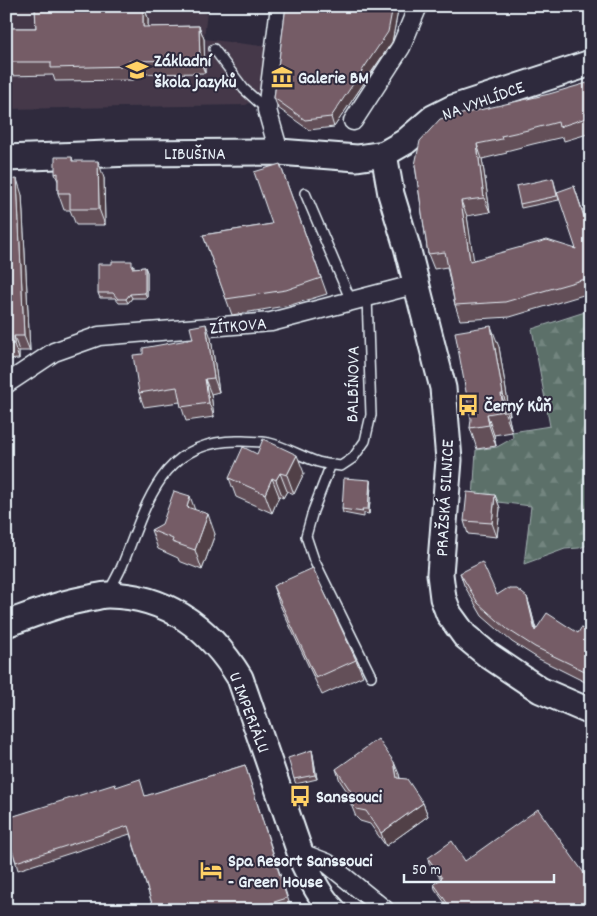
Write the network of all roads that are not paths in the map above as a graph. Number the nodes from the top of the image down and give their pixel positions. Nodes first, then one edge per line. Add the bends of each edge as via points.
1 (418, 6) edge
2 (279, 14) dead end
3 (214, 50) dead end
4 (591, 63) edge
5 (267, 110) junction
6 (353, 121) dead end
7 (279, 152) junction
8 (384, 154) junction
9 (6, 158) edge
10 (305, 193) dead end
11 (417, 284) junction
12 (352, 301) junction
13 (6, 384) edge
14 (331, 464) junction
15 (107, 595) junction
16 (6, 624) edge
17 (371, 676) dead end
18 (591, 712) edge
19 (300, 853) junction
20 (332, 910) edge
21 (385, 910) edge

1 - 6 street via 401,47
2 - 5 street
3 - 5 lane via 244,89
4 - 8 street, NA VYHLÍDCE via 453,108 433,118 405,142
5 - 7 street
7 - 8 street, LIBUŠINA via 357,158
7 - 9 street, LIBUŠINA
8 - 11 street, PRAŽSKÁ SILNICE via 390,194
10 - 12 lane
11 - 12 street, ZÍTKOVA
11 - 18 street, PRAŽSKÁ SILNICE via 443,388 449,460 440,574 449,614 465,636 488,655 540,690
12 - 13 street, ZÍTKOVA via 271,322 99,336 54,352
12 - 14 lane, BALBÍNOVA via 371,415 365,441 353,458 341,466
14 - 15 lane via 268,443 225,441 189,452 174,463 152,492
14 - 17 lane via 306,536 314,560
15 - 16 street, U IMPERIÁLU via 66,602
15 - 19 street, U IMPERIÁLU via 150,602 184,617 209,636 228,658 240,678
19 - 20 street, U IMPERIÁLU via 312,880
19 - 21 street via 327,863

